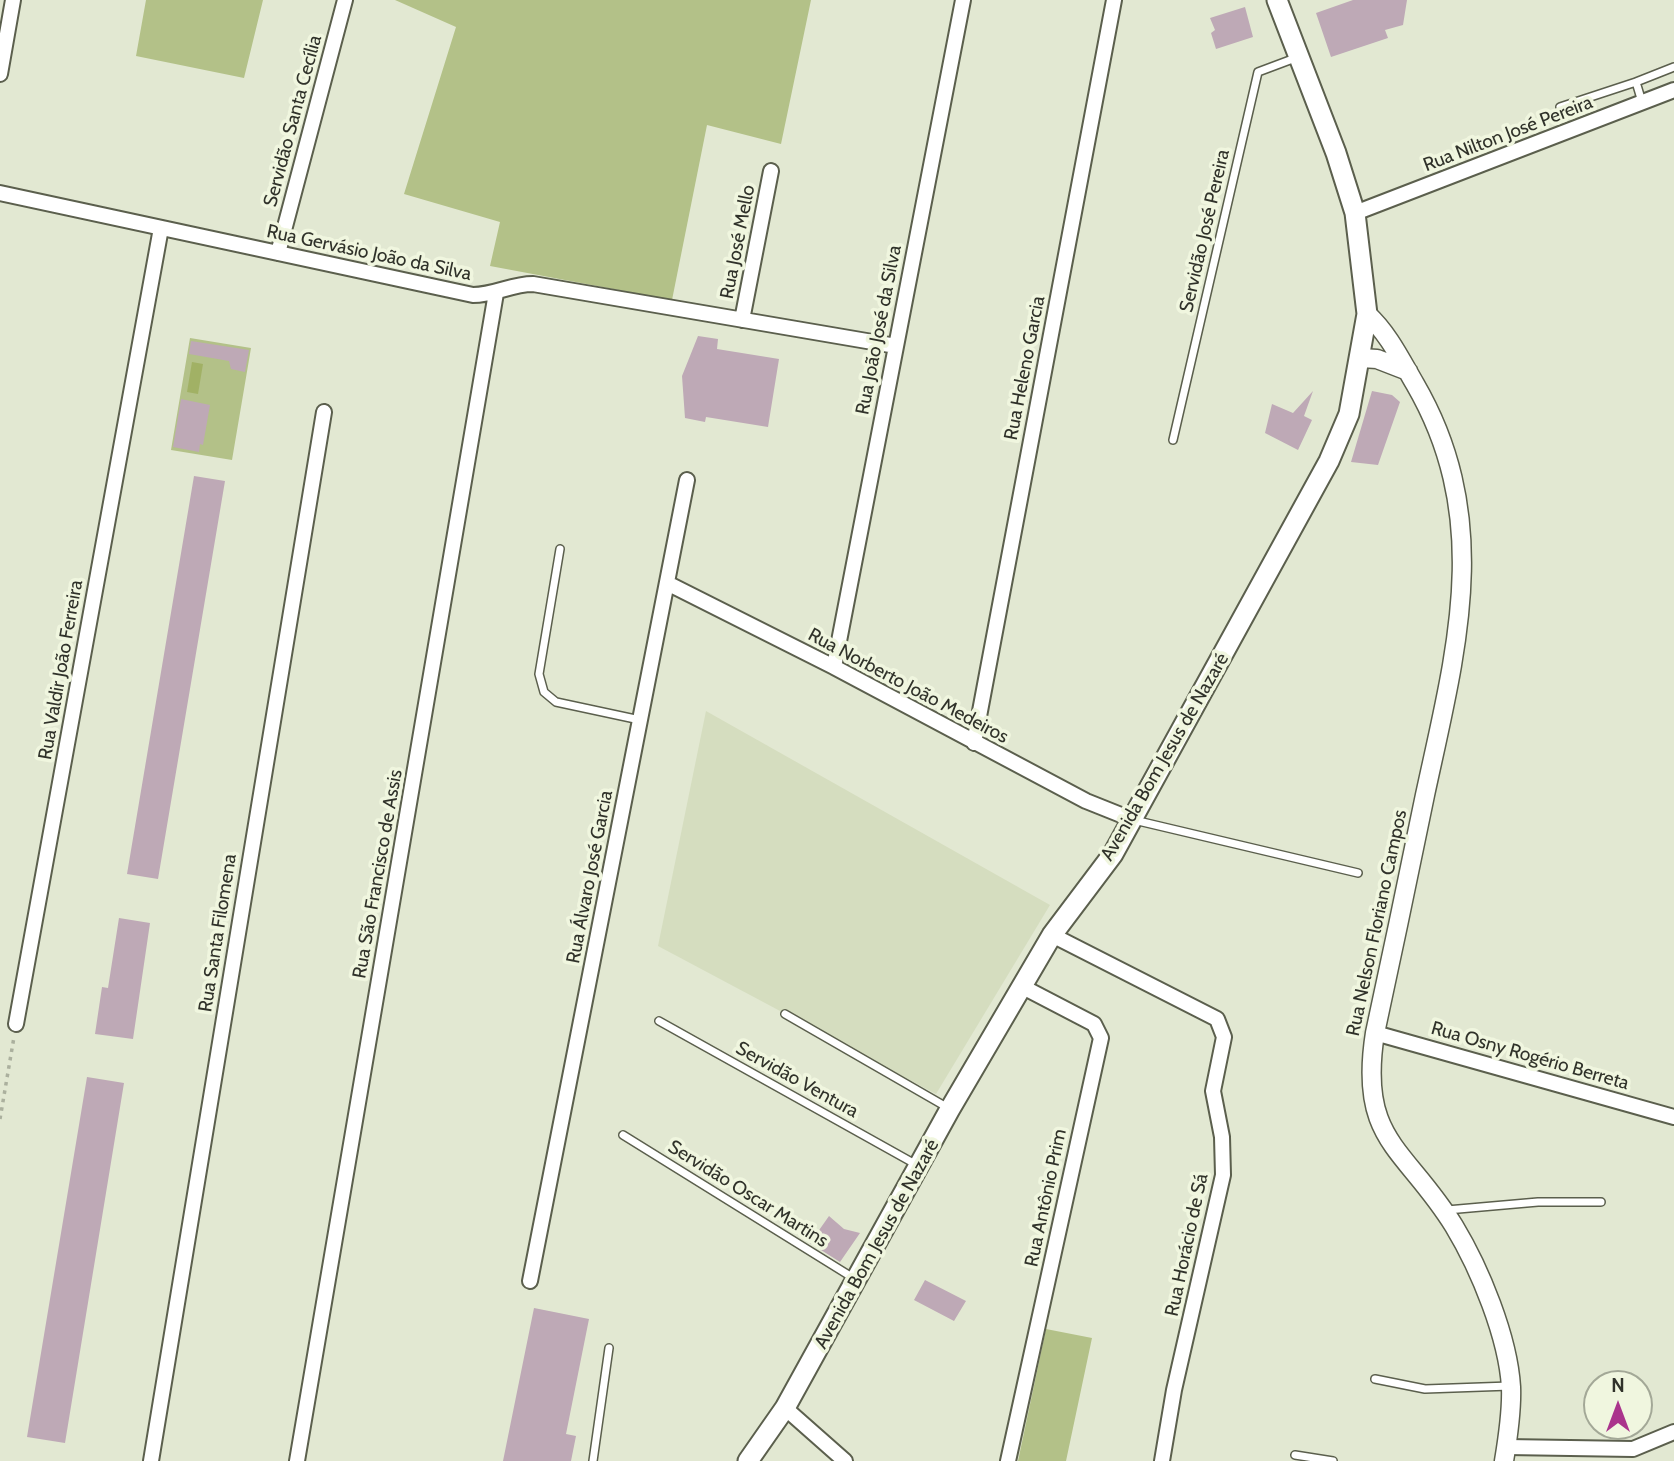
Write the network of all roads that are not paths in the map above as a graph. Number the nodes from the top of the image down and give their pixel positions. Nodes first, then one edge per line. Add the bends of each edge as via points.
1 (13, 0) edge
2 (345, 0) edge
3 (1114, 0) edge
4 (1277, 0) edge
5 (959, 1) edge
6 (1299, 57) junction
7 (1674, 67) edge
8 (0, 74) edge
9 (1636, 82) junction
10 (1674, 90) edge
11 (1642, 103) junction
12 (1560, 107) dead end
13 (771, 171) dead end
14 (0, 193) edge
15 (1355, 214) junction
16 (162, 228) junction
17 (278, 253) junction
18 (496, 293) junction
19 (1367, 314) junction
20 (742, 320) junction
21 (896, 346) junction
22 (1362, 358) junction
23 (1408, 371) junction
24 (324, 412) dead end
25 (1173, 440) dead end
26 (687, 480) dead end
27 (560, 549) dead end
28 (667, 583) junction
29 (834, 667) junction
30 (640, 720) junction
31 (974, 743) junction
32 (1131, 819) junction
33 (1358, 873) dead end
34 (1052, 935) junction
35 (1021, 986) junction
36 (786, 1014) dead end
37 (659, 1021) dead end
38 (16, 1024) road end
39 (1375, 1033) junction
40 (950, 1110) junction
41 (1674, 1117) edge
42 (623, 1135) dead end
43 (921, 1167) junction
44 (1601, 1202) dead end
45 (1443, 1211) junction
46 (856, 1279) junction
47 (530, 1281) dead end
48 (609, 1348) dead end
49 (1375, 1379) dead end
50 (1511, 1386) junction
51 (786, 1408) junction
52 (1674, 1432) edge
53 (1506, 1454) edge
54 (1295, 1455) dead end
55 (151, 1461) edge
56 (297, 1461) edge
57 (593, 1461) edge
58 (748, 1461) edge
59 (845, 1461) edge
60 (1008, 1461) edge
61 (1163, 1461) edge
62 (1333, 1461) edge

1 - 8 street
2 - 17 street, Servidão Santa Cecília
3 - 31 street, Rua Heleno Garcia
4 - 6 main road, Avenida Bom Jesus de Nazaré
5 - 21 street, Rua João José da Silva
6 - 15 main road, Avenida Bom Jesus de Nazaré
6 - 25 lane, Servidão José Pereira via 1258,72
7 - 9 lane
9 - 11 lane
9 - 12 lane
10 - 11 street, Rua Nilton José Pereira
11 - 15 street, Rua Nilton José Pereira
13 - 20 street, Rua José Mello
14 - 16 street, Rua Gervásio João da Silva
15 - 19 main road, Avenida Bom Jesus de Nazaré
16 - 17 street, Rua Gervásio João da Silva
16 - 38 street, Rua Valdir João Ferreira
17 - 18 street, Rua Gervásio João da Silva via 473,295
18 - 20 street, Rua Gervásio João da Silva via 518,284 533,284
18 - 56 street, Rua São Francisco de Assis
19 - 22 main road, Avenida Bom Jesus de Nazaré
19 - 23 street, Rua Nelson Floriano Campos via 1380,326
20 - 21 street, Rua Gervásio João da Silva
21 - 29 street, Rua João José da Silva
22 - 23 street
22 - 32 main road, Avenida Bom Jesus de Nazaré via 1349,415 1329,461
23 - 39 street, Rua Nelson Floriano Campos via 1433,416 1455,482 1464,580 1456,652
24 - 55 street, Rua Santa Filomena
26 - 28 street, Rua Álvaro José Garcia
27 - 30 lane via 539,674 544,692 556,702
28 - 29 street, Rua Norberto João Medeiros
28 - 30 street, Rua Álvaro José Garcia
29 - 31 street, Rua Norberto João Medeiros
30 - 47 street, Rua Álvaro José Garcia
31 - 32 street, Rua Norberto João Medeiros
32 - 33 lane
32 - 34 main road, Avenida Bom Jesus de Nazaré via 1113,854
34 - 35 main road, Avenida Bom Jesus de Nazaré
34 - 61 street, Rua Horácio de Sá via 1217,1019 1224,1037 1213,1091 1223,1175 1174,1390
35 - 40 main road, Avenida Bom Jesus de Nazaré
35 - 60 street, Rua Antônio Prim via 1094,1024 1101,1038
36 - 40 lane
37 - 43 lane, Servidão Ventura
39 - 41 street, Rua Osny Rogério Berreta
39 - 45 street, Rua Nelson Floriano Campos via 1371,1087 1380,1125
40 - 43 main road, Avenida Bom Jesus de Nazaré
42 - 46 lane, Servidão Oscar Martins
43 - 46 main road, Avenida Bom Jesus de Nazaré
44 - 45 lane via 1538,1202
45 - 50 street, Rua Nelson Floriano Campos via 1463,1242 1489,1302
46 - 51 main road, Avenida Bom Jesus de Nazaré
48 - 57 lane
49 - 50 lane via 1425,1389
50 - 53 street, Rua Nelson Floriano Campos
51 - 58 main road, Avenida Bom Jesus de Nazaré
51 - 59 street
52 - 53 street via 1633,1449
54 - 62 lane

